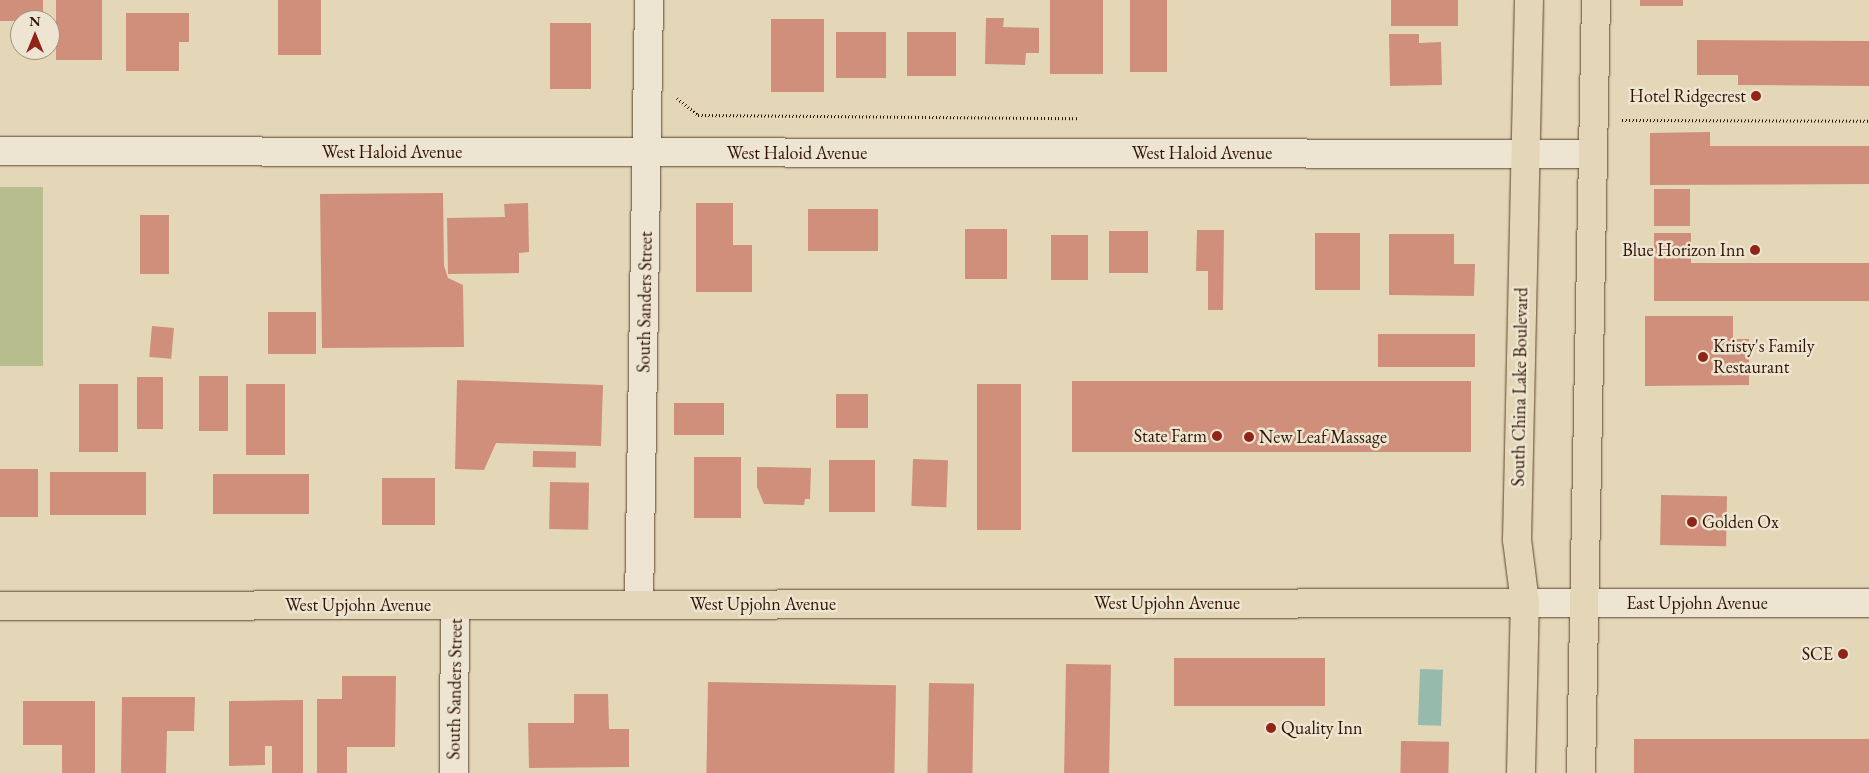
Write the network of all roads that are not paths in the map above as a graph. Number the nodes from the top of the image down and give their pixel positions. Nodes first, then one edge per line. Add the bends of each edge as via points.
1 (649, 0) edge
2 (1529, 0) edge
3 (1596, 0) edge
4 (0, 151) edge
5 (648, 152) junction
6 (1525, 154) junction
7 (1593, 154) junction
8 (1525, 603) junction
9 (1586, 603) junction
10 (1869, 603) edge
11 (639, 604) junction
12 (455, 605) junction
13 (0, 606) edge
14 (454, 773) edge
15 (1521, 773) edge
16 (1581, 773) edge

1 - 5 street, South Sanders Street
2 - 6 main road, South China Lake Boulevard
3 - 7 main road
4 - 5 street, West Haloid Avenue
5 - 6 street, West Haloid Avenue
5 - 11 street, South Sanders Street
6 - 7 street, West Haloid Avenue
6 - 8 main road, South China Lake Boulevard via 1517,540
7 - 9 main road
8 - 9 street, East Upjohn Avenue
8 - 11 main road, West Upjohn Avenue
8 - 15 main road, South China Lake Boulevard
9 - 10 street, East Upjohn Avenue
9 - 16 main road
11 - 12 main road, West Upjohn Avenue
12 - 13 main road, West Upjohn Avenue
12 - 14 street, South Sanders Street

